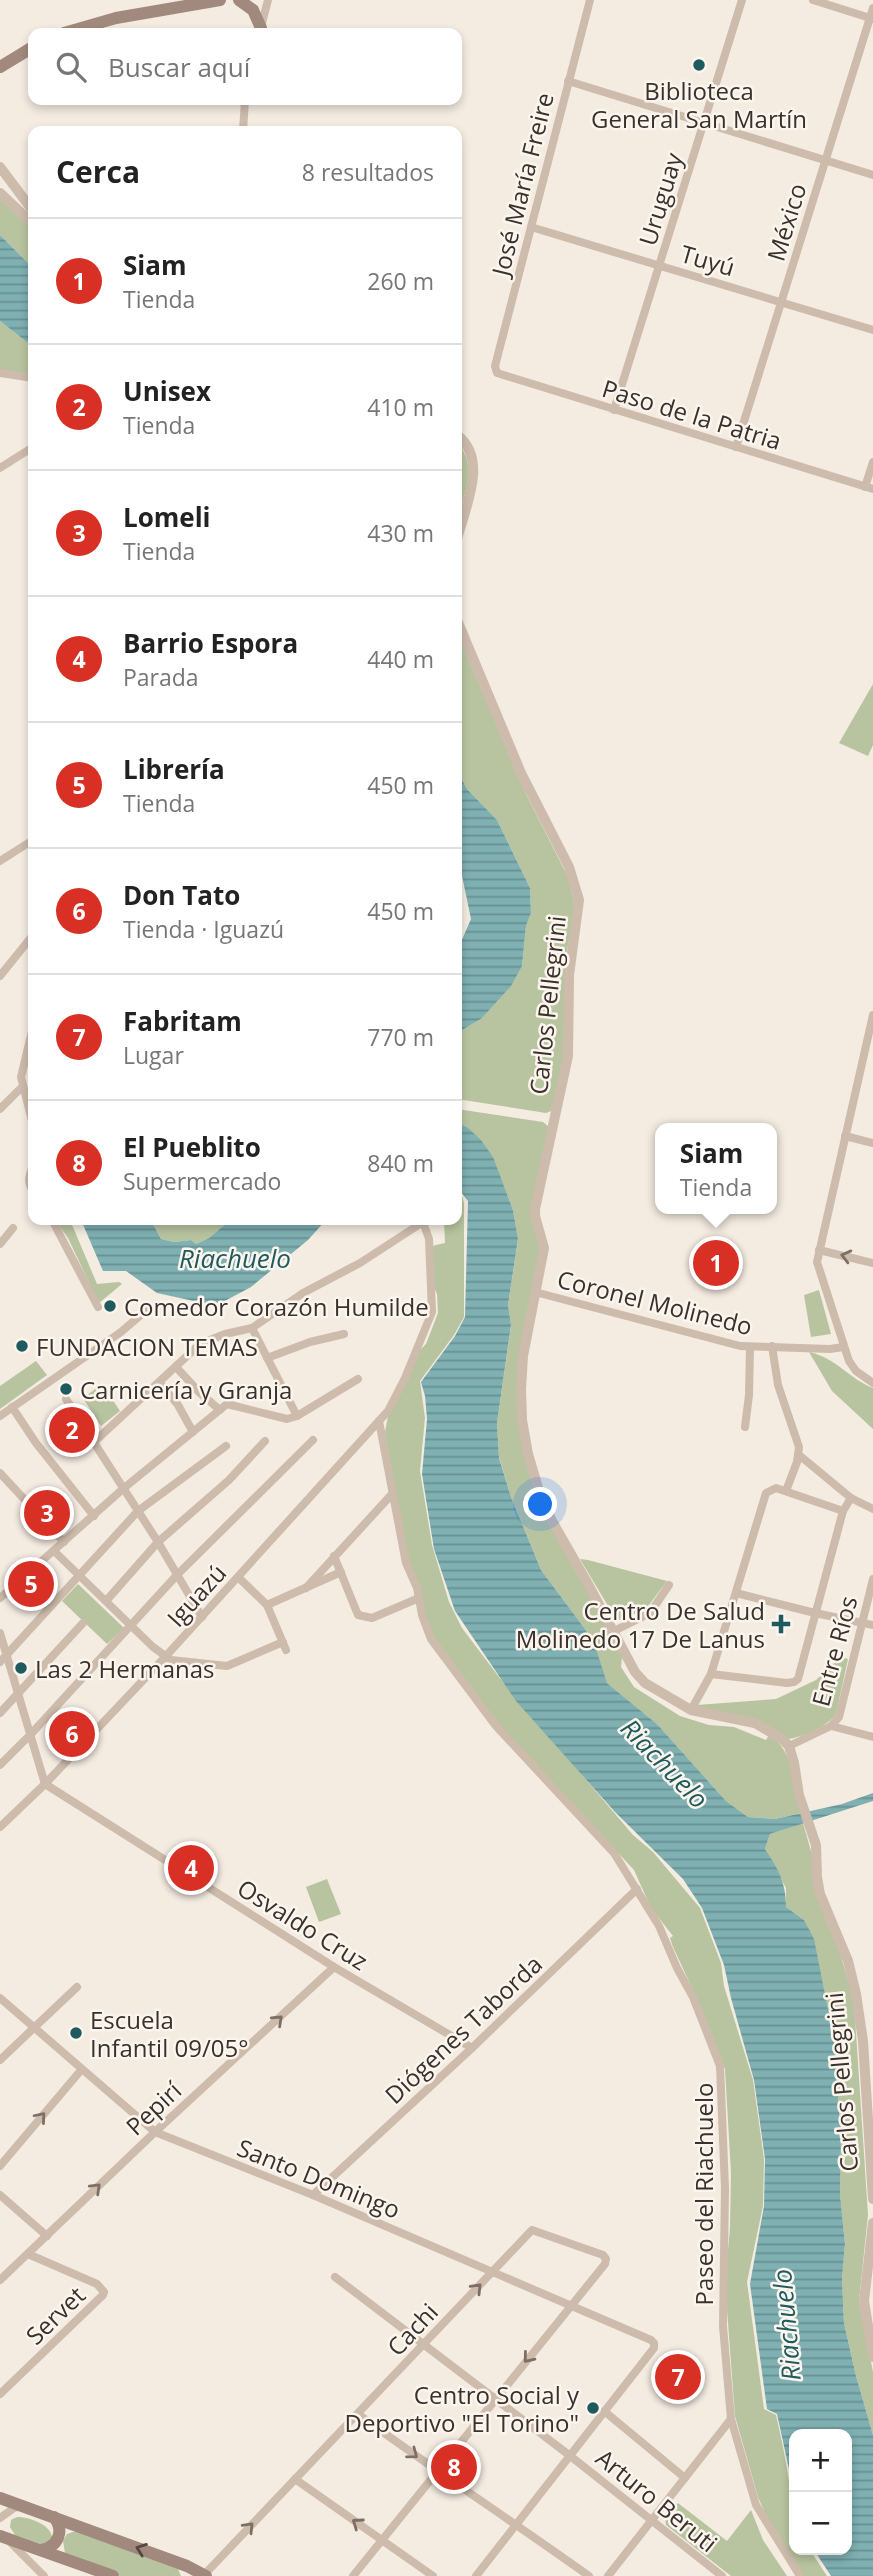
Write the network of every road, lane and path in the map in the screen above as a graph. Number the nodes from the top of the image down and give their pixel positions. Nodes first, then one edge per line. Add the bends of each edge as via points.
1 (220, 0) edge
2 (239, 0) edge
3 (268, 0) edge
4 (590, 0) edge
5 (742, 0) edge
6 (813, 0) edge
7 (167, 4) edge
8 (873, 8) edge
9 (871, 19) edge
10 (80, 28) edge
11 (259, 28) edge
12 (261, 28) edge
13 (28, 50) edge
14 (0, 67) edge
15 (568, 81) junction
16 (245, 105) edge
17 (704, 122) junction
18 (243, 126) edge
19 (825, 159) junction
20 (0, 167) edge
21 (873, 175) edge
22 (0, 193) edge
23 (28, 204) edge
24 (28, 219) edge
25 (531, 227) junction
26 (659, 266) junction
27 (781, 301) junction
28 (873, 330) edge
29 (0, 373) edge
30 (500, 376) joint
31 (28, 377) edge
32 (614, 410) junction
33 (462, 441) edge
34 (736, 447) junction
35 (28, 450) edge
36 (873, 462) edge
37 (0, 468) edge
38 (869, 488) edge
39 (462, 518) edge
40 (462, 632) edge
41 (28, 843) edge
42 (0, 861) edge
43 (28, 940) edge
44 (0, 976) edge
45 (873, 1019) edge
46 (28, 1048) edge
47 (22, 1087) junction
48 (28, 1108) edge
49 (0, 1109) edge
50 (845, 1136) junction
51 (873, 1143) edge
52 (55, 1225) edge
53 (418, 1225) edge
54 (424, 1225) edge
55 (13, 1228) dead end
56 (0, 1244) edge
57 (819, 1250) junction
58 (873, 1263) edge
59 (535, 1292) junction
60 (98, 1307) dead end
61 (149, 1308) dead end
62 (252, 1328) junction
63 (344, 1334) dead end
64 (772, 1346) junction
65 (750, 1347) junction
66 (843, 1347) junction
67 (267, 1358) junction
68 (176, 1367) junction
69 (358, 1379) dead end
70 (160, 1383) junction
71 (873, 1383) edge
72 (66, 1399) dead end
73 (12, 1407) junction
74 (220, 1410) junction
75 (0, 1416) edge
76 (297, 1416) junction
77 (379, 1421) junction
78 (745, 1427) dead end
79 (193, 1432) junction
80 (313, 1440) dead end
81 (265, 1441) dead end
82 (94, 1442) junction
83 (226, 1446) dead end
84 (799, 1455) junction
85 (0, 1473) edge
86 (124, 1488) junction
87 (786, 1491) junction
88 (392, 1494) junction
89 (851, 1498) junction
90 (873, 1509) edge
91 (138, 1511) junction
92 (844, 1511) junction
93 (93, 1516) junction
94 (64, 1542) junction
95 (158, 1542) junction
96 (54, 1551) junction
97 (334, 1556) junction
98 (341, 1572) junction
99 (177, 1575) junction
100 (80, 1576) junction
101 (238, 1577) junction
102 (873, 1579) edge
103 (669, 1585) dead end
104 (306, 1588) junction
105 (736, 1593) junction
106 (0, 1598) edge
107 (419, 1598) junction
108 (106, 1601) junction
109 (267, 1605) junction
110 (816, 1613) junction
111 (202, 1617) junction
112 (862, 1622) junction
113 (83, 1623) dead end
114 (130, 1625) junction
115 (873, 1625) edge
116 (614, 1631) junction
117 (0, 1633) edge
118 (166, 1657) junction
119 (4, 1659) edge
120 (710, 1674) junction
121 (18, 1694) junction
122 (691, 1710) junction
123 (0, 1713) edge
124 (831, 1726) junction
125 (31, 1734) junction
126 (873, 1737) edge
127 (789, 1746) junction
128 (0, 1765) edge
129 (45, 1784) junction
130 (0, 1827) edge
131 (637, 1889) junction
132 (334, 1967) junction
133 (77, 1987) dead end
134 (0, 1998) edge
135 (34, 2027) junction
136 (472, 2048) junction
137 (0, 2060) edge
138 (82, 2069) junction
139 (155, 2132) junction
140 (0, 2166) edge
141 (0, 2195) edge
142 (313, 2196) junction
143 (873, 2199) edge
144 (873, 2223) edge
145 (47, 2236) junction
146 (28, 2254) junction
147 (492, 2272) junction
148 (335, 2277) dead end
149 (0, 2280) edge
150 (571, 2305) junction
151 (423, 2345) junction
152 (873, 2357) edge
153 (0, 2394) edge
154 (495, 2400) junction
155 (604, 2411) junction
156 (358, 2414) junction
157 (731, 2419) junction
158 (569, 2455) junction
159 (436, 2472) junction
160 (685, 2478) junction
161 (295, 2479) junction
162 (0, 2498) edge
163 (23, 2506) junction
164 (54, 2517) junction
165 (0, 2518) edge
166 (651, 2522) junction
167 (516, 2524) junction
168 (3, 2537) edge
169 (382, 2540) junction
170 (41, 2550) junction
171 (204, 2575) edge
172 (44, 2576) edge
173 (113, 2576) edge
174 (353, 2576) edge
175 (433, 2576) edge
176 (476, 2576) edge
177 (589, 2576) edge
178 (608, 2576) edge
179 (722, 2576) edge
180 (800, 2576) edge

1 - 7 main road
2 - 11 main road via 253,10
3 - 12 street
4 - 15 street, José María Freire
5 - 17 street, Uruguay
6 - 9 street
7 - 10 main road
8 - 9 street, México
9 - 19 street, México
13 - 14 main road
15 - 17 street
15 - 25 street, José María Freire
16 - 18 street
17 - 19 street
17 - 26 street, Uruguay
19 - 21 street
19 - 27 street, México
20 - 23 street
22 - 24 street
25 - 26 street, Tuyú
25 - 30 street, José María Freire via 495,366
26 - 27 street, Tuyú
26 - 32 street, Uruguay
27 - 28 street, Tuyú
27 - 34 street, México
29 - 31 street
30 - 32 street, Paso de la Patria
32 - 34 street, Paso de la Patria
33 - 39 street via 474,466
34 - 38 street, Paso de la Patria
35 - 37 street
36 - 38 street
40 - 59 street, Carlos Pellegrini via 521,773 561,850 579,900 569,975 568,1056 535,1209 544,1248
41 - 42 street
43 - 44 street
45 - 50 street
46 - 47 street
47 - 48 street
47 - 49 street
50 - 51 street
50 - 57 street
52 - 60 street
53 - 62 street, Iguazú
54 - 77 street, Iguazú via 429,1239 432,1312 405,1378
55 - 56 street
58 -> 57 street
57 - 66 street via 818,1267
59 - 65 street, Coronel Molinedo
59 - 116 street, Carlos Pellegrini via 521,1389 528,1454 552,1521
61 - 73 street
62 - 67 street
62 - 68 street via 207,1341
63 - 67 street
64 - 65 street, Coronel Molinedo
64 - 66 street, Coronel Molinedo
64 - 84 street via 778,1385
65 - 78 street
66 - 71 street via 856,1371
67 - 76 street
68 - 70 street
68 - 74 street
69 - 76 street
70 - 79 street
70 - 82 street
72 - 82 street
73 - 75 street
73 - 93 street
74 - 76 street via 227,1404 287,1419
74 - 79 street
77 - 88 street, Paseo del Riachuelo
77 - 101 street, Iguazú
79 - 86 street
80 - 99 street
81 - 95 street via 229,1480
82 - 86 street
83 - 91 street
84 - 87 street
84 - 89 street
85 - 94 street
86 - 91 street
86 - 93 street
87 - 92 street
87 - 105 street via 771,1489 764,1497
88 - 97 street
88 - 107 street, Paseo del Riachuelo via 406,1563
89 - 90 street
89 - 92 street
91 - 95 street
91 - 100 street
92 - 110 street
93 - 94 street
94 - 96 street
95 - 99 street
95 - 108 street
96 - 100 street
96 - 106 street
97 - 98 street
97 - 104 street
98 - 104 street
98 - 107 street via 358,1615 372,1618
99 - 111 street
99 - 114 street
100 - 108 street
100 - 119 street
101 - 109 street
101 - 111 street, Iguazú
102 - 112 street, Entre Ríos
103 - 116 street via 650,1613
104 - 109 street
105 - 110 street
105 - 120 street
107 - 131 street, Paseo del Riachuelo via 431,1639 488,1716 614,1853
108 - 114 street
109 - 118 street via 285,1646 227,1666
110 - 112 street
110 - 120 street via 794,1682
111 - 118 street, Iguazú
112 - 115 street
112 - 124 street, Entre Ríos via 840,1714
113 - 121 street
114 - 118 street
114 - 125 street
116 - 122 street, Carlos Pellegrini via 645,1683
117 - 119 street
118 - 129 street, Iguazú
119 - 121 street
120 - 122 street
121 - 123 street
121 - 125 street
122 - 127 street, Carlos Pellegrini via 755,1723
124 - 126 street
124 - 127 street, Entre Ríos
125 - 128 street
125 - 129 street
127 - 143 street, Carlos Pellegrini via 813,1836 820,1894 848,1961 856,1994
129 - 130 street, Iguazú
129 - 132 street, Osvaldo Cruz
131 - 136 street, Diógenes Taborda
131 - 157 street, Paseo del Riachuelo via 693,1997 720,2066 725,2188 723,2326
132 - 136 street, Osvaldo Cruz
139 -> 132 street, Pepirí
133 - 135 street
134 - 135 street, Santo Domingo
135 - 137 street
135 - 138 street, Santo Domingo
136 - 142 street, Diógenes Taborda
138 - 139 street, Santo Domingo
140 -> 138 street
139 - 142 street, Santo Domingo
145 -> 139 street, Pepirí
141 - 145 street
142 - 147 street, Santo Domingo
144 - 152 street via 864,2301
145 - 146 street, Pepirí
146 - 149 street, Pepirí
146 - 153 street, Servet via 104,2291
147 - 150 street, Santo Domingo
147 - 150 street, Cachi via 533,2230 603,2255 606,2259
151 -> 147 street, Cachi
148 - 151 street, Arturo Beruti
150 -> 154 street
150 - 155 street, Santo Domingo via 654,2343
151 - 154 street, Arturo Beruti
151 - 156 street, Cachi
154 - 158 street, Arturo Beruti
154 - 159 street
155 - 158 street
155 - 160 street
156 -> 159 street
156 - 161 street, Cachi
157 - 160 street
157 - 180 street, Paseo del Riachuelo via 755,2505
158 - 166 street, Arturo Beruti
158 - 167 street
159 - 167 street
159 - 169 street
160 - 166 street
169 -> 161 street
171 -> 161 street, Cachi
162 - 163 main road
163 - 164 main road
163 - 165 street
164 - 170 main road via 60,2527 58,2538
171 -> 164 main road
166 - 178 street
166 - 179 street, Arturo Beruti
167 - 176 street
167 - 177 street
168 - 170 main road
168 - 172 street
169 - 174 street
169 - 175 street
170 - 173 main road

